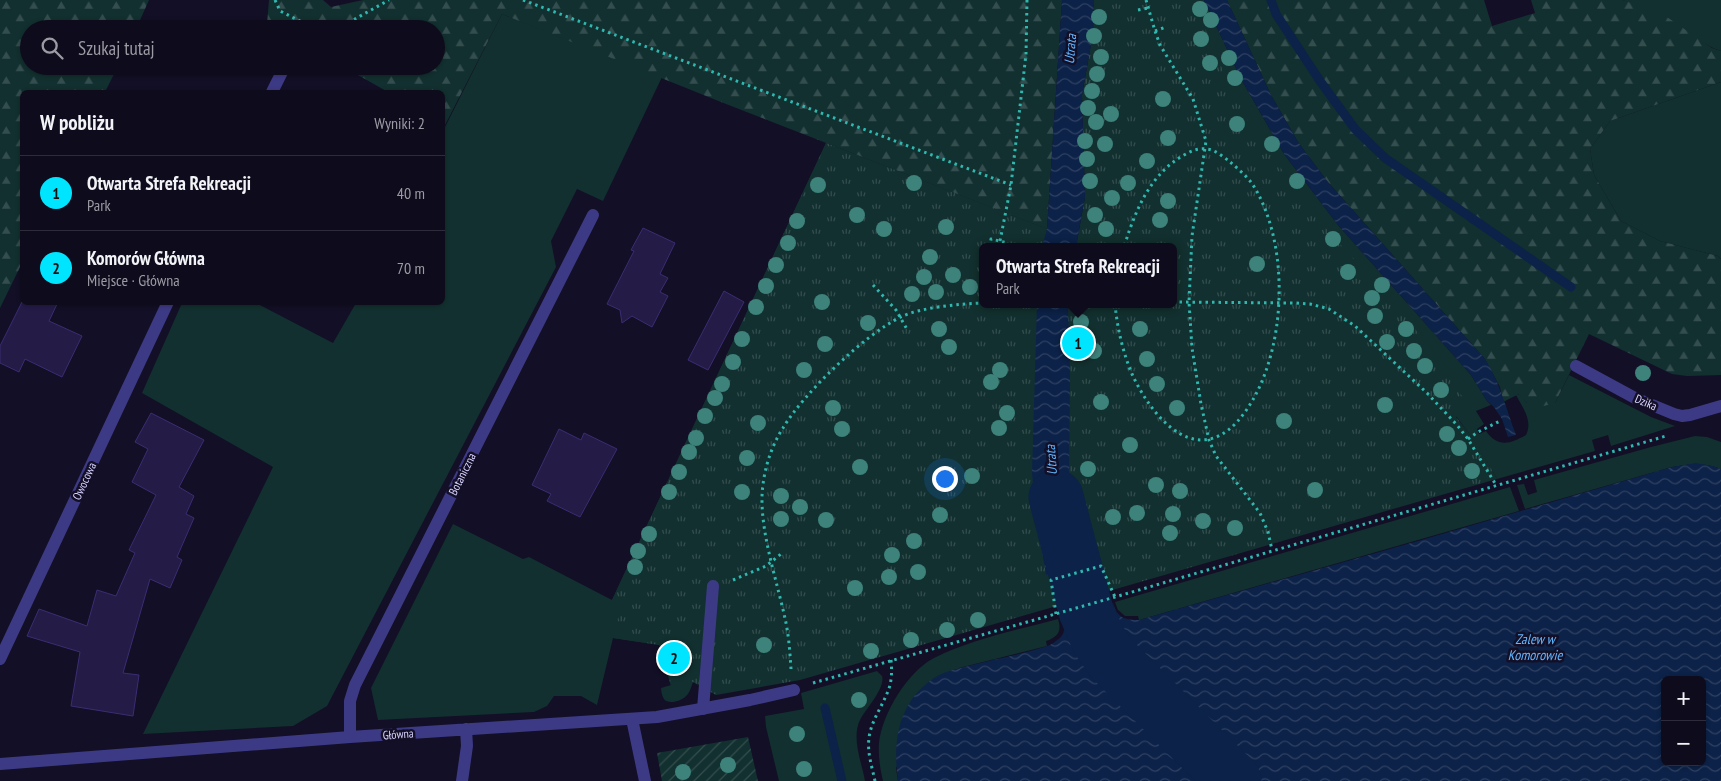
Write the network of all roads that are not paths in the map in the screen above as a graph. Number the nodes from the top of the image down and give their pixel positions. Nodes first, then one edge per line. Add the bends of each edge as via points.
1 (280, 75) edge
2 (273, 90) edge
3 (592, 215) dead end
4 (167, 305) edge
5 (1576, 366) dead end
6 (1721, 406) edge
7 (713, 586) road end
8 (0, 659) edge
9 (794, 690) road end
10 (703, 709) junction
11 (632, 719) junction
12 (466, 729) junction
13 (350, 738) junction
14 (0, 764) edge
15 (462, 781) edge
16 (645, 781) edge

1 - 2 street
3 - 13 street, Botaniczna via 355,685 350,702
4 - 8 street, Owocowa
5 - 6 street, Dzika via 1635,398 1674,414 1690,415
7 - 10 street
9 - 10 street, Główna
10 - 11 street, Główna
11 - 12 street, Główna
11 - 16 street
12 - 13 street, Główna
12 - 15 street
13 - 14 street, Główna

